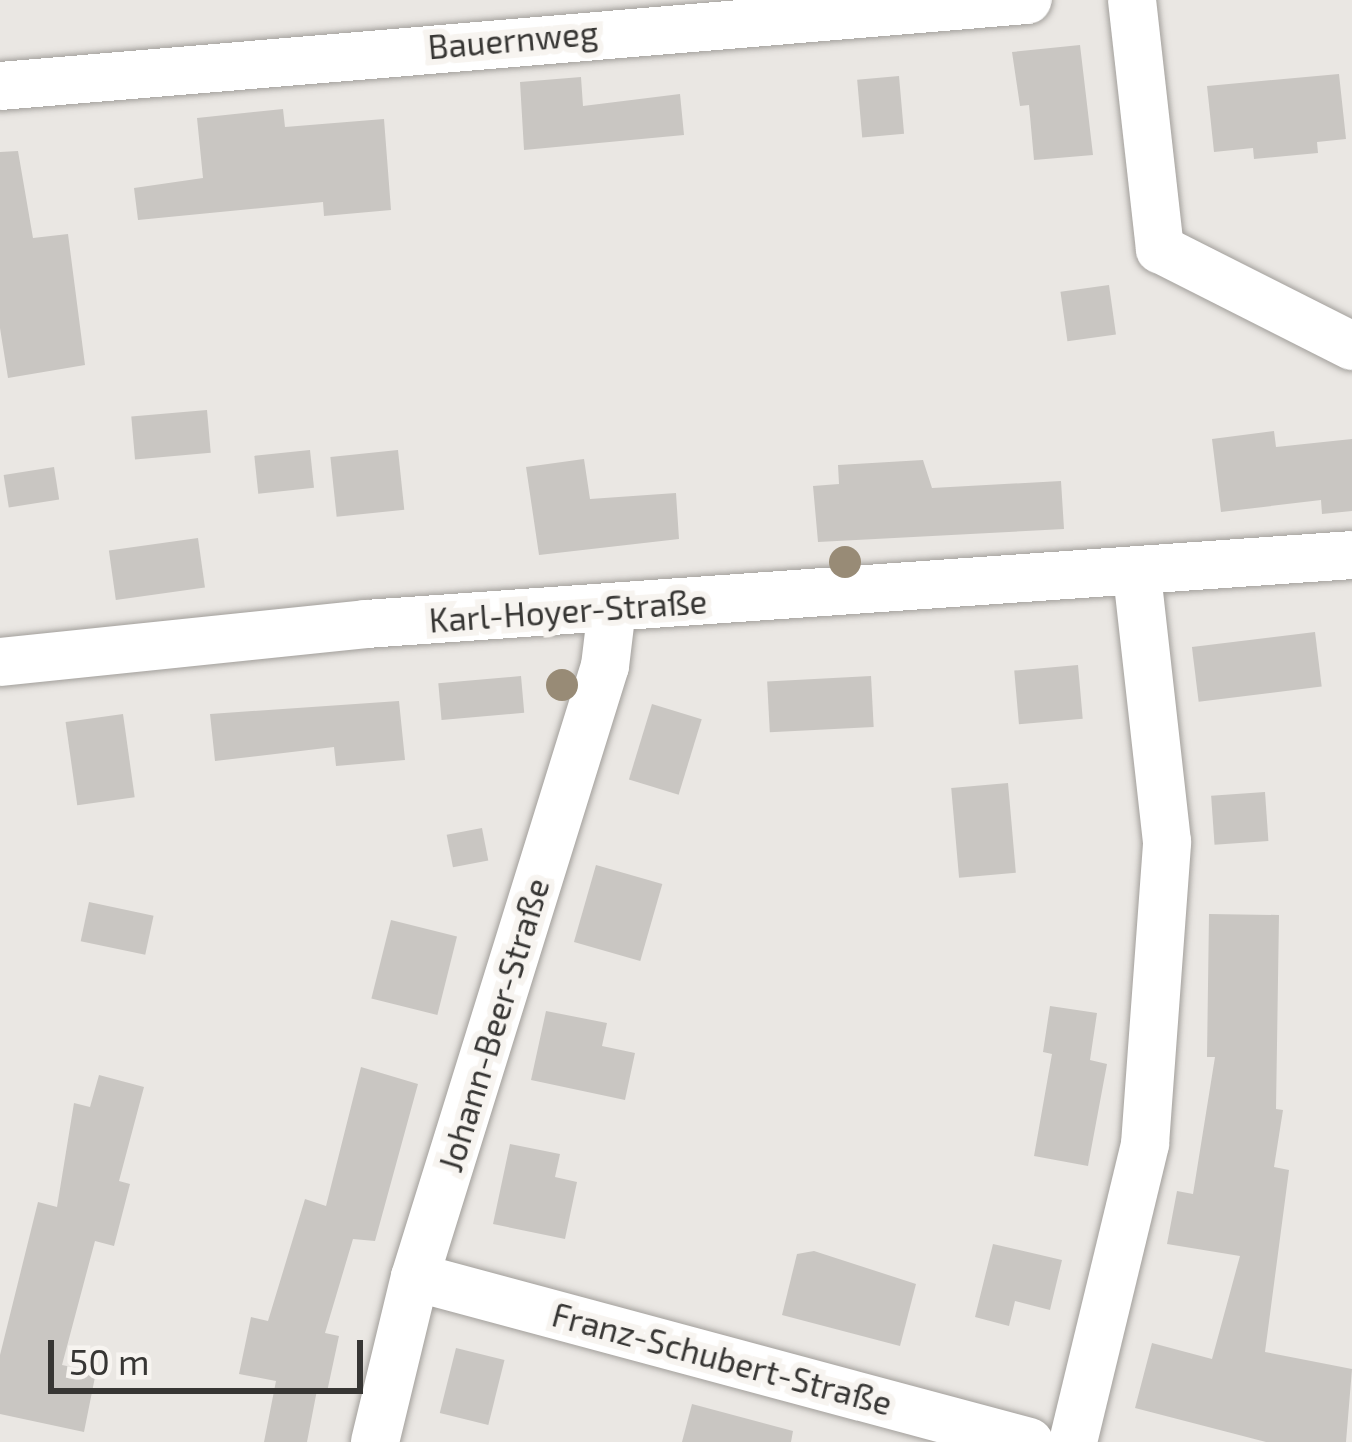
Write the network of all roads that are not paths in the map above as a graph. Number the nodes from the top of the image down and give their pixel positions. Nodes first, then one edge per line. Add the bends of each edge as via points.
1 (1027, 0) edge
2 (1132, 0) edge
3 (0, 86) edge
4 (1352, 346) edge
5 (1352, 555) edge
6 (1137, 575) junction
7 (612, 608) junction
8 (0, 662) edge
9 (415, 1276) junction
10 (375, 1442) edge
11 (1029, 1442) edge
12 (1073, 1442) edge

1 - 3 street, Bauernweg
2 - 4 street via 1160,249
5 - 6 street, Karl-Hoyer-Straße
6 - 7 street, Karl-Hoyer-Straße
6 - 12 street via 1167,842 1147,1121
7 - 8 street, Karl-Hoyer-Straße
7 - 9 street, Johann-Beer-Straße via 594,703
9 - 10 street, Johann-Beer-Straße
9 - 11 street, Franz-Schubert-Straße

